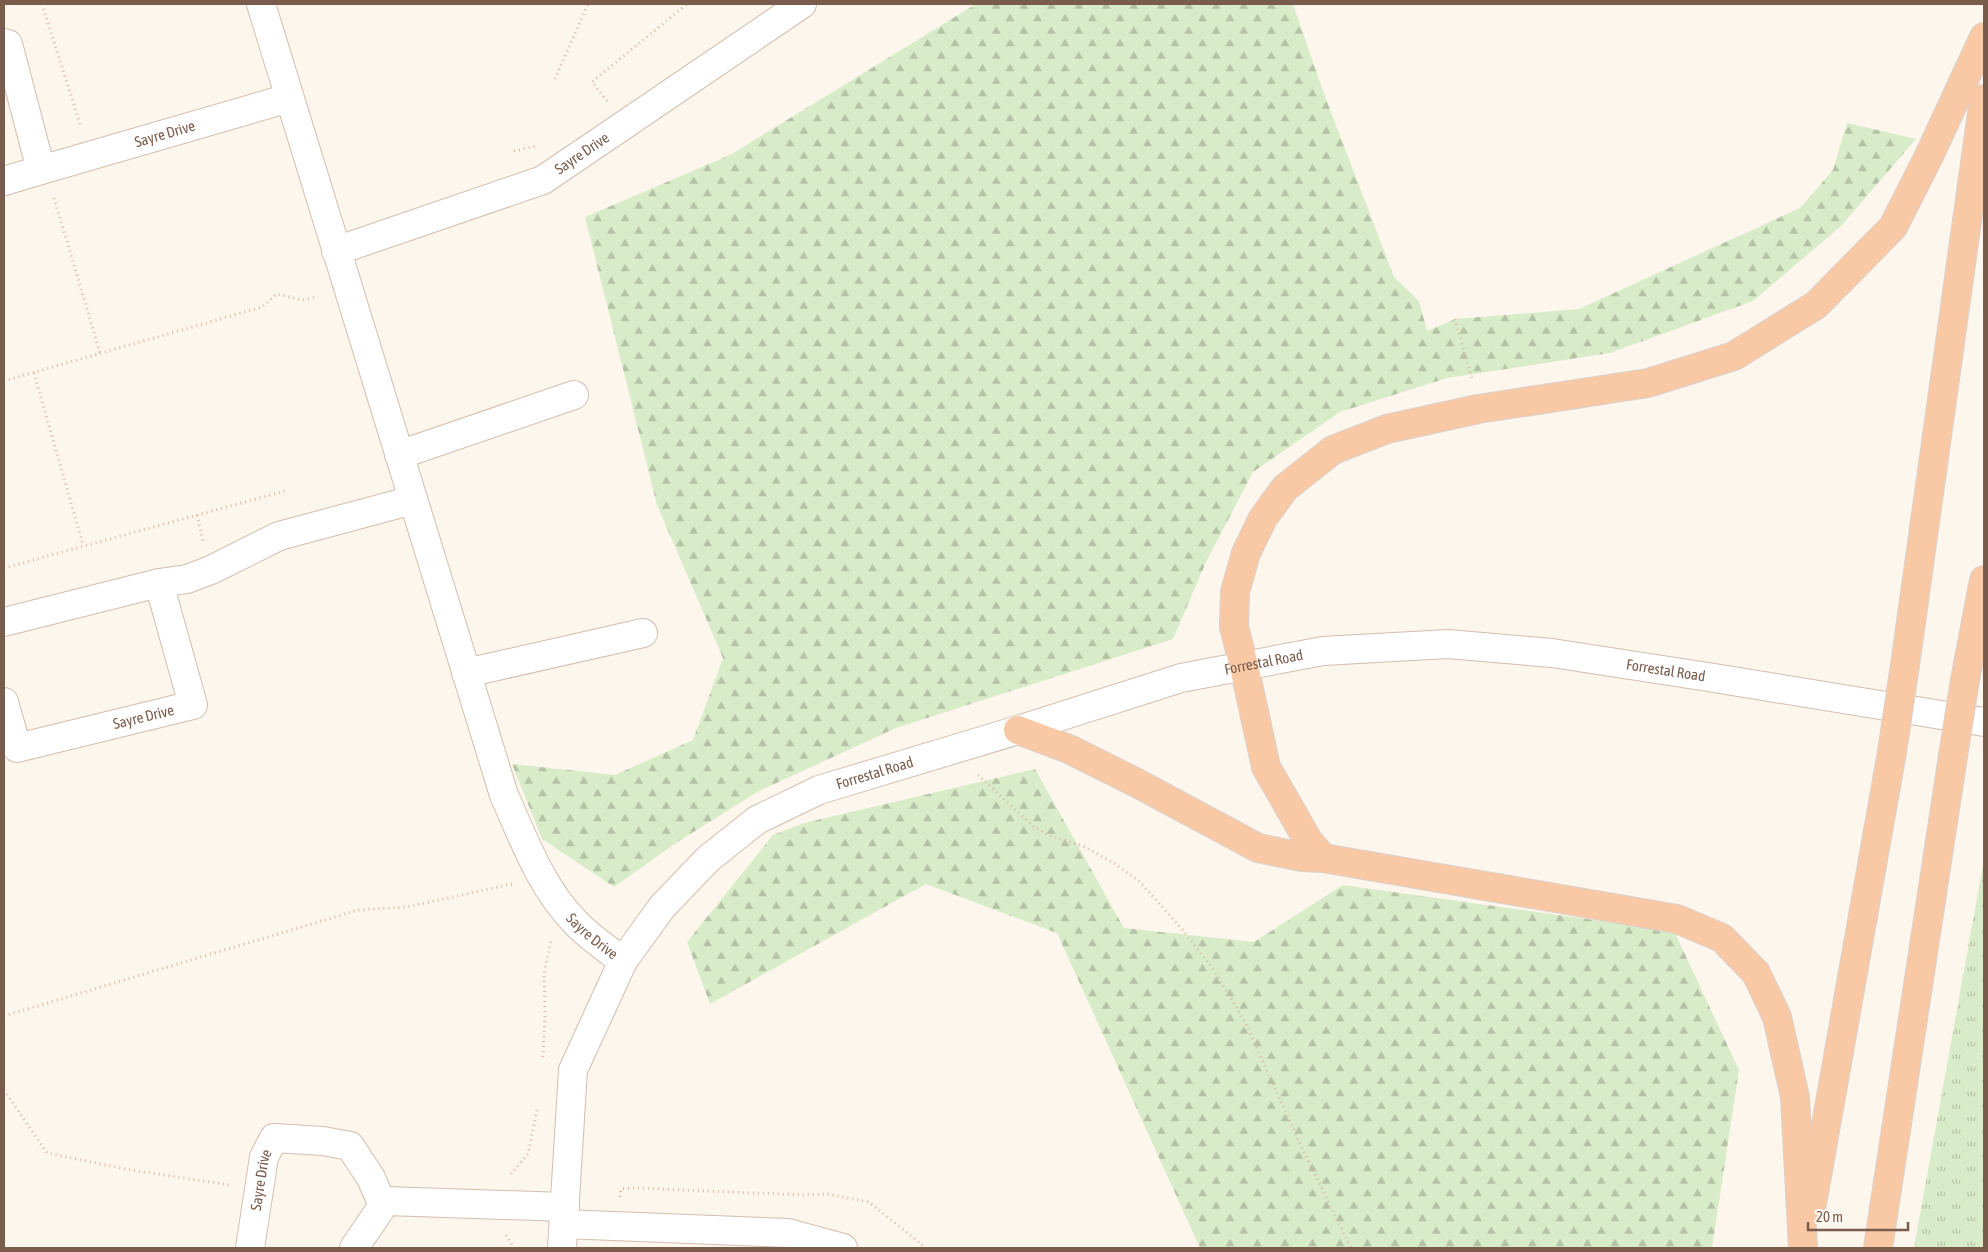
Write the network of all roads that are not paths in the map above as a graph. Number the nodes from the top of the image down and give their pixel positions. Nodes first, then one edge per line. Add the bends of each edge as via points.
1 (261, 4) edge
2 (802, 4) edge
3 (1984, 36) edge
4 (4, 43) edge
5 (289, 98) junction
6 (1984, 99) edge
7 (4, 181) edge
8 (47, 182) junction
9 (336, 251) junction
10 (574, 395) dead end
11 (399, 455) junction
12 (413, 500) junction
13 (1984, 580) edge
14 (158, 583) junction
15 (4, 622) edge
16 (643, 633) dead end
17 (1244, 666) junction
18 (466, 673) junction
19 (4, 702) edge
20 (1984, 722) edge
21 (1018, 730) junction
22 (1323, 858) junction
23 (623, 962) junction
24 (386, 1201) junction
25 (564, 1227) edge
26 (250, 1248) edge
27 (354, 1248) edge
28 (843, 1248) edge
29 (1804, 1248) edge
30 (1878, 1248) edge

1 - 5 street, Sayre Drive
2 - 9 street, Sayre Drive via 543,180
3 - 17 highway via 1893,227 1816,305 1734,356 1648,383 1478,409 1387,428 1333,450 1285,488 1263,518 1246,553 1235,592 1234,627
4 - 8 street via 8,44
5 - 8 street, Sayre Drive via 90,156
5 - 9 street, Sayre Drive
6 - 29 highway, bridge via 1892,752
7 - 8 street, Sayre Drive
9 - 11 street, Sayre Drive
10 - 11 street
11 - 12 street, Sayre Drive
12 - 14 street via 279,536 195,576
12 - 18 street, Sayre Drive
13 - 30 highway, bridge via 1965,680
14 - 15 street
14 - 19 street, Sayre Drive via 193,704 17,748
16 - 18 street
17 - 20 street, Forrestal Road via 1323,651 1448,644 1562,655
17 - 21 street, Forrestal Road via 1181,678
17 - 22 highway via 1266,767 1309,842
18 - 23 street, Sayre Drive via 504,796 542,878 576,923
21 - 22 highway via 1069,749 1258,848
21 - 23 street, Forrestal Road via 819,790 757,820 708,859 662,907
22 - 29 highway via 1677,919 1722,938 1756,973 1777,1017 1795,1097
23 - 25 street, Sayre Drive via 573,1070
24 - 25 street via 488,1204
24 - 26 street, Sayre Drive via 381,1200 350,1146 323,1140 274,1138 264,1157
24 - 27 street
25 - 28 street via 788,1233

